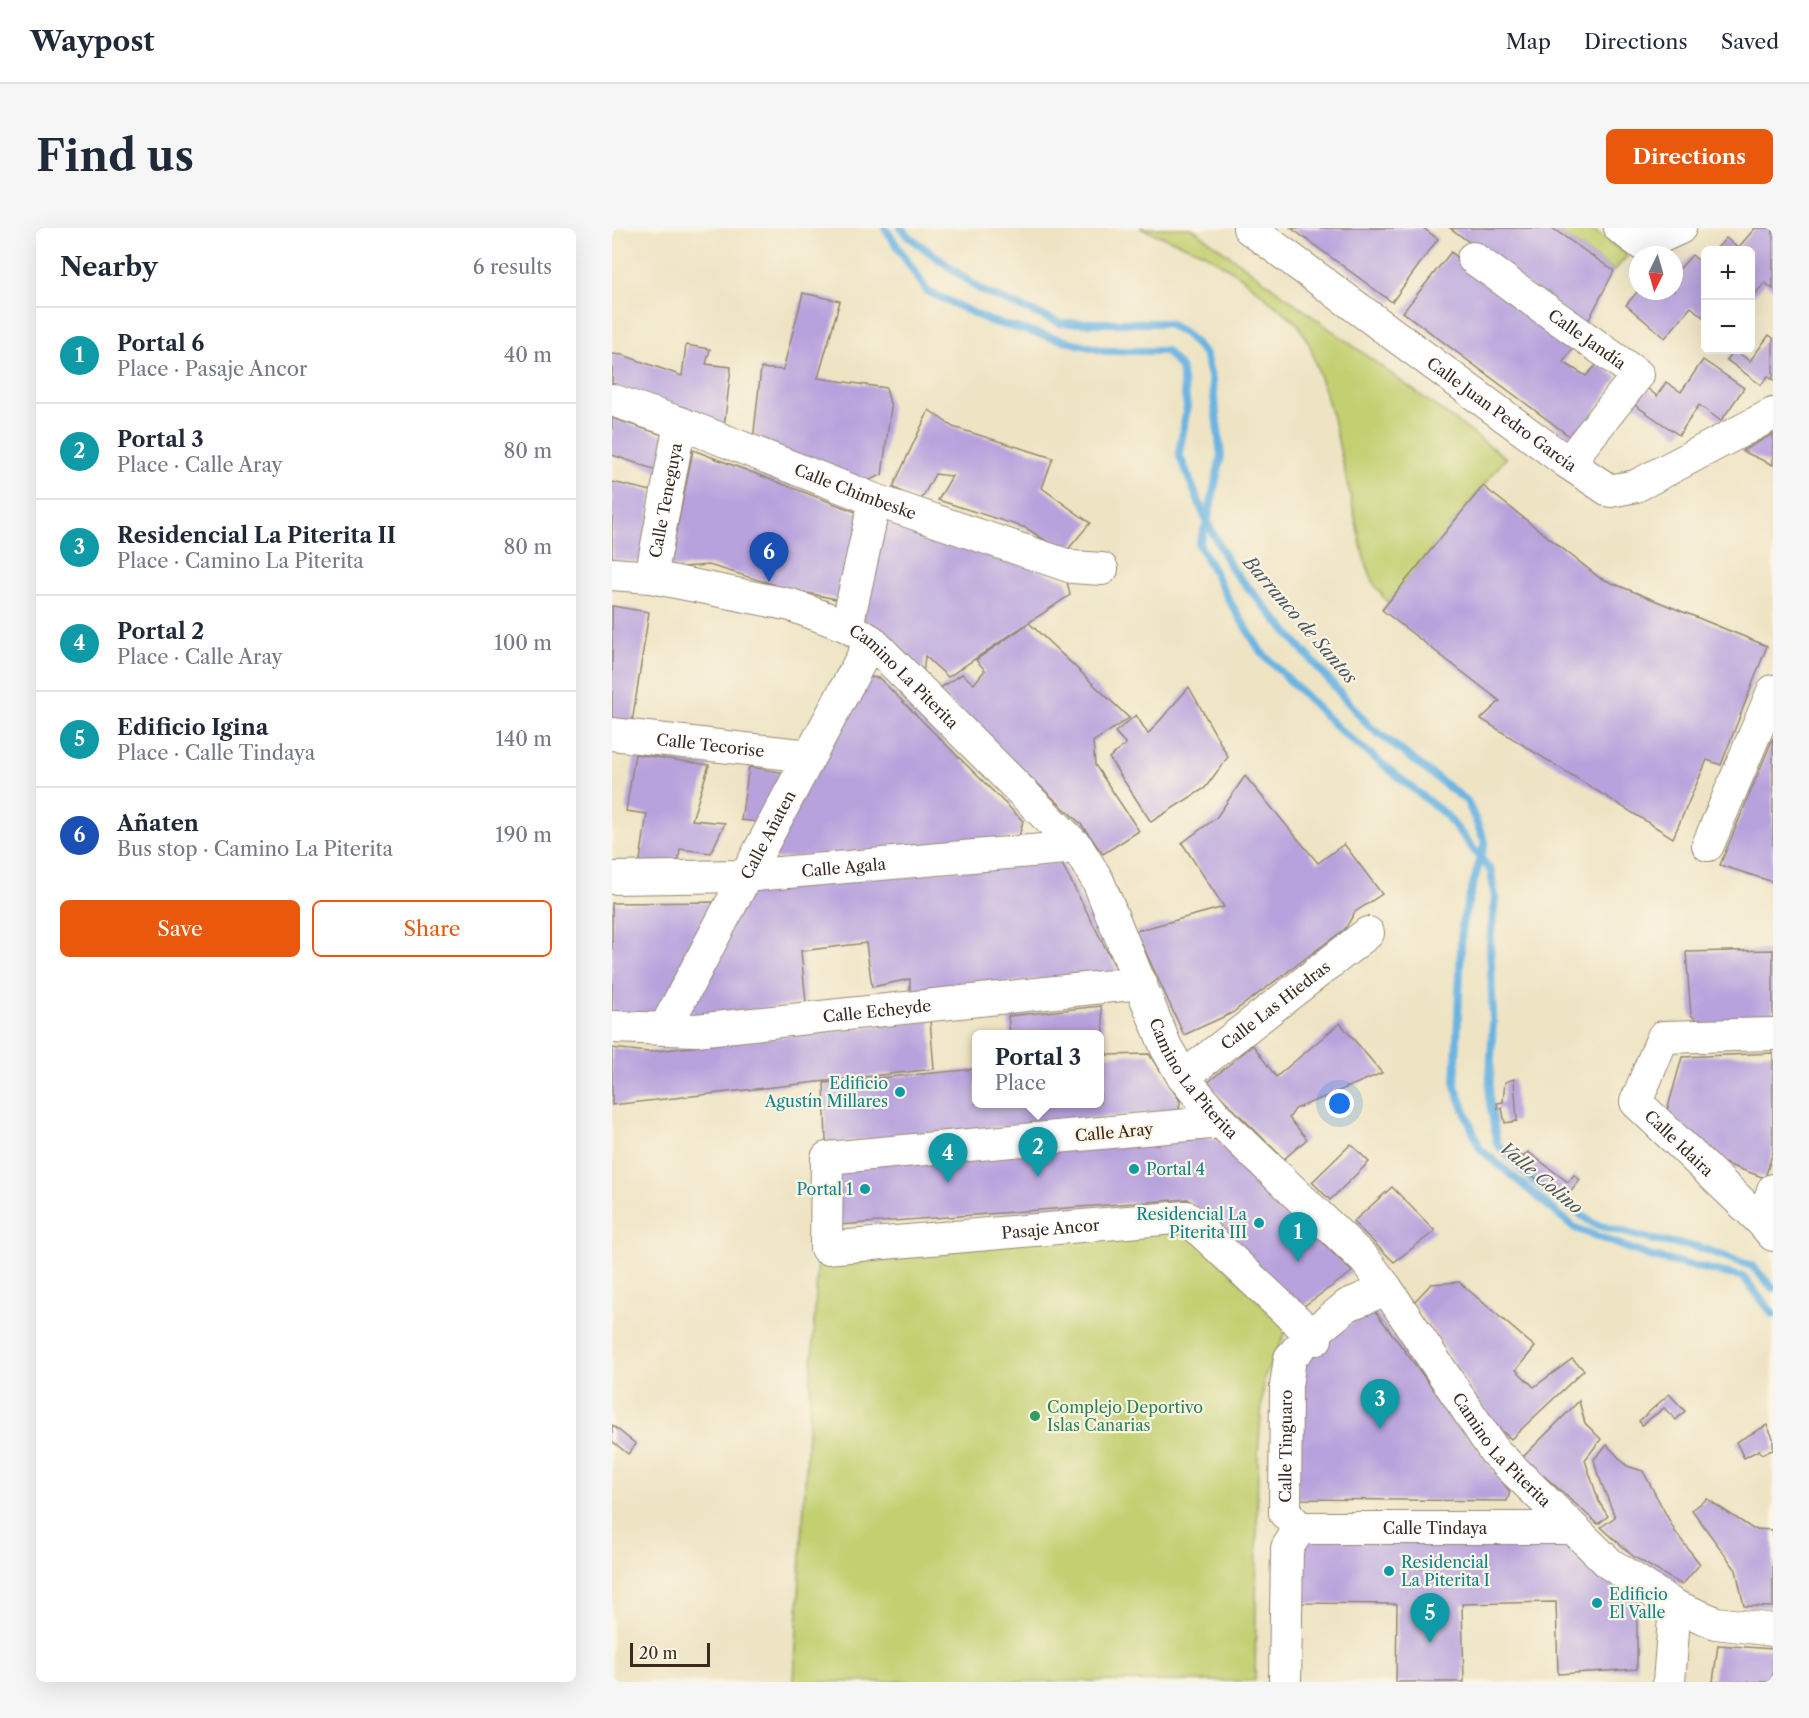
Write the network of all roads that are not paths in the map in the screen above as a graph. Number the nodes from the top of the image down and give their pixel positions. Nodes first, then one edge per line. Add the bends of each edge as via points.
1 (1249, 228) edge
2 (1620, 228) edge
3 (1680, 228) edge
4 (1473, 258) dead end
5 (612, 400) edge
6 (1773, 414) edge
7 (680, 423) junction
8 (1568, 463) junction
9 (875, 500) junction
10 (1102, 569) dead end
11 (612, 574) edge
12 (651, 576) junction
13 (859, 633) junction
14 (1773, 691) edge
15 (612, 734) edge
16 (809, 756) junction
17 (1708, 845) dead end
18 (1077, 847) junction
19 (744, 876) junction
20 (612, 878) edge
21 (1368, 933) dead end
22 (1141, 983) junction
23 (612, 1027) edge
24 (664, 1028) junction
25 (1773, 1034) edge
26 (1183, 1077) junction
27 (1221, 1122) junction
28 (827, 1158) joint
29 (1773, 1190) edge
30 (1767, 1228) edge
31 (1387, 1288) junction
32 (1314, 1337) junction
33 (1300, 1528) junction
34 (1571, 1528) junction
35 (1675, 1606) junction
36 (1773, 1630) edge
37 (1286, 1682) edge
38 (1669, 1682) edge

1 - 8 street, Calle Juan Pedro García
2 - 3 street via 1643,245
4 - 8 street, Calle Jandía via 1638,375
5 - 7 street, Calle Chimbeske
6 - 8 street, Calle Juan Pedro García via 1636,486 1610,491
7 - 9 street, Calle Chimbeske
7 - 12 street, Calle Teneguya
9 - 10 street, Calle Chimbeske via 1072,567
9 - 13 street, Calle Añaten
11 - 12 street, Camino La Piterita
12 - 13 street, Camino La Piterita via 791,605
13 - 16 street, Calle Añaten
13 - 18 street, Camino La Piterita
14 - 17 street
15 - 16 street, Calle Tecorise
16 - 19 street, Calle Añaten
18 - 19 street, Calle Agala
18 - 22 street, Camino La Piterita via 1098,881
19 - 20 street, Calle Agala
19 - 24 street, Calle Añaten
21 - 26 street, Calle Las Hiedras
22 - 24 street, Calle Echeyde via 696,1030
22 - 26 street, Camino La Piterita via 1166,1047
23 - 24 street, Calle Echeyde
25 - 30 street, Calle Idaira via 1663,1037 1636,1102
26 - 27 street, Camino La Piterita
27 - 28 street, Calle Aray
27 - 31 street, Camino La Piterita via 1365,1260
28 - 32 street, Pasaje Ancor via 826,1248 1186,1217
29 - 30 street
31 - 32 street, Calle Tinguaro via 1348,1305
31 - 34 street, Camino La Piterita via 1495,1452
32 - 33 street, Calle Tinguaro via 1290,1358 1286,1386 1285,1513
33 - 34 street, Calle Tindaya
33 - 37 street via 1287,1548
34 - 35 street, Camino La Piterita via 1610,1564
35 - 36 street, Camino La Piterita via 1716,1623
35 - 38 street

